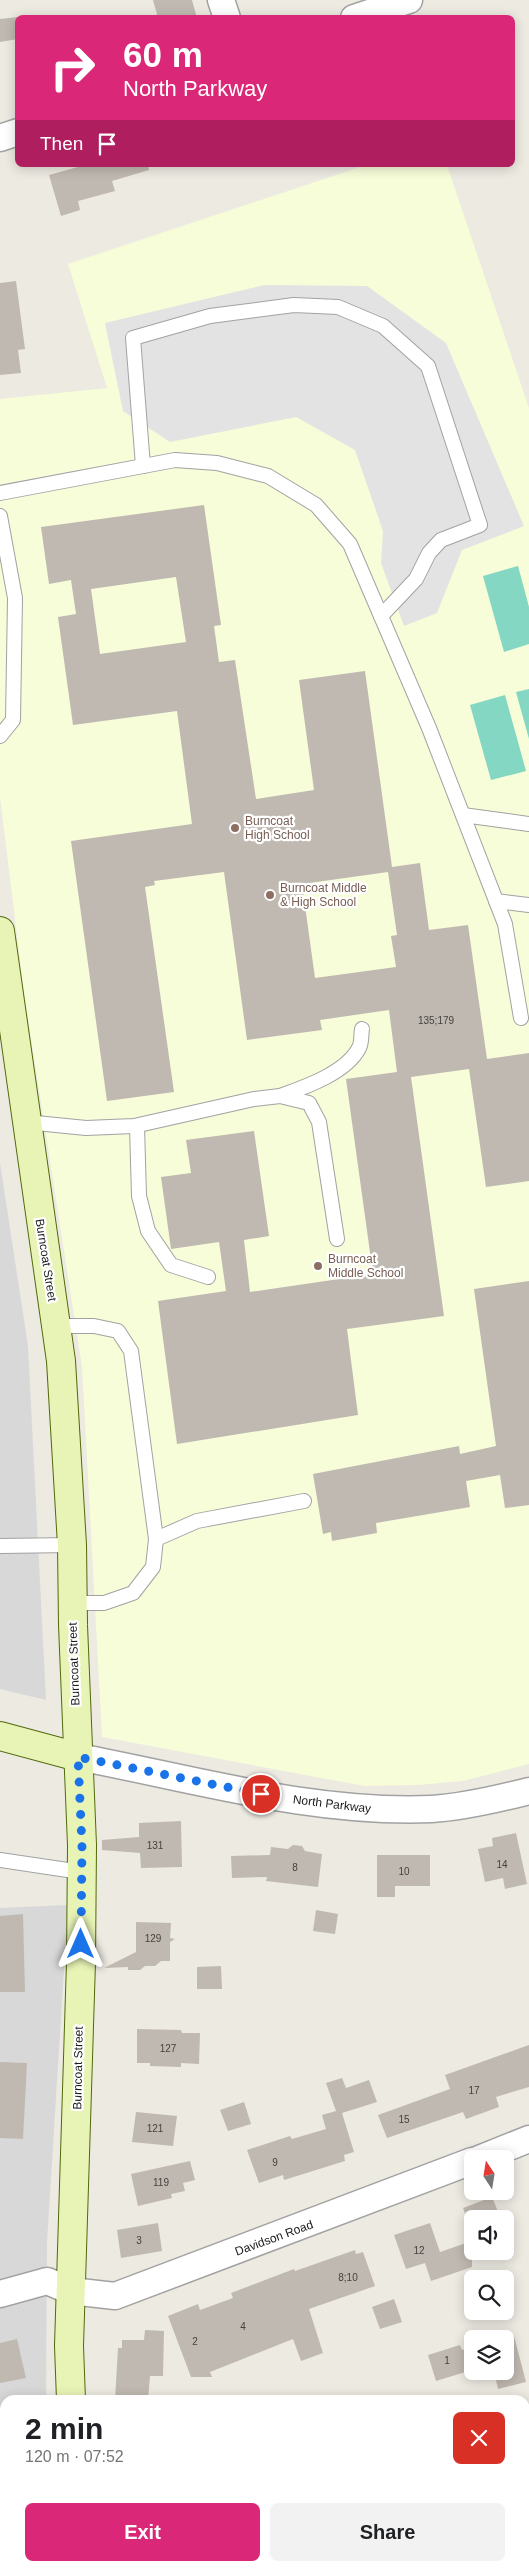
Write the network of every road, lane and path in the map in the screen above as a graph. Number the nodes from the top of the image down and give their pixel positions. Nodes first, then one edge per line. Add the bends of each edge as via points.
1 (221, 0) edge
2 (409, 0) edge
3 (226, 15) edge
4 (363, 15) edge
5 (15, 133) edge
6 (0, 138) edge
7 (143, 466) junction
8 (0, 493) edge
9 (0, 516) edge
10 (381, 616) junction
11 (0, 736) edge
12 (463, 814) junction
13 (529, 824) edge
14 (496, 901) junction
15 (529, 904) edge
16 (0, 931) edge
17 (523, 1011) edge
18 (362, 1029) dead end
19 (280, 1096) junction
20 (26, 1122) junction
21 (137, 1126) junction
22 (337, 1239) dead end
23 (208, 1277) dead end
24 (56, 1326) junction
25 (304, 1501) dead end
26 (156, 1539) junction
27 (72, 1545) junction
28 (0, 1546) edge
29 (73, 1603) junction
30 (0, 1736) edge
31 (78, 1757) junction
32 (529, 1791) edge
33 (0, 1860) edge
34 (82, 1872) junction
35 (529, 2139) edge
36 (502, 2150) edge
37 (464, 2164) edge
38 (71, 2291) junction
39 (0, 2294) edge
40 (71, 2395) edge

1 - 3 street
2 - 4 street
5 - 6 street
7 - 8 lane
7 - 10 lane via 174,460 217,463 268,476 316,505 350,544
7 - 10 lane via 133,338 210,316 294,305 338,307 383,326 428,366 480,525 441,540 429,553 416,579
9 - 11 lane via 15,598 13,720
10 - 12 lane
12 - 13 lane
12 - 14 lane
14 - 15 lane
14 - 17 lane via 506,924
16 - 20 main road, Burncoat Street
18 - 19 lane via 360,1047 351,1058 320,1081
19 - 21 lane
19 - 22 lane via 309,1103 319,1122
20 - 21 lane via 86,1128
20 - 24 main road, Burncoat Street
21 - 23 lane via 139,1196 148,1231 171,1266
24 - 26 lane via 94,1326 118,1331 131,1351
24 - 27 main road, Burncoat Street
25 - 26 lane via 197,1521
26 - 29 lane via 153,1567 133,1593 104,1603
27 - 28 lane
27 - 29 main road, Burncoat Street
29 - 31 main road, Burncoat Street
30 - 31 main road
31 - 32 street, North Parkway via 306,1802 386,1810 435,1808
31 - 34 main road, Burncoat Street
33 - 34 lane
34 - 38 main road, Burncoat Street
35 - 36 street
37 - 38 street, Davidson Road via 116,2296
38 - 39 street, Davidson Road via 47,2281
38 - 40 main road, Burncoat Street

